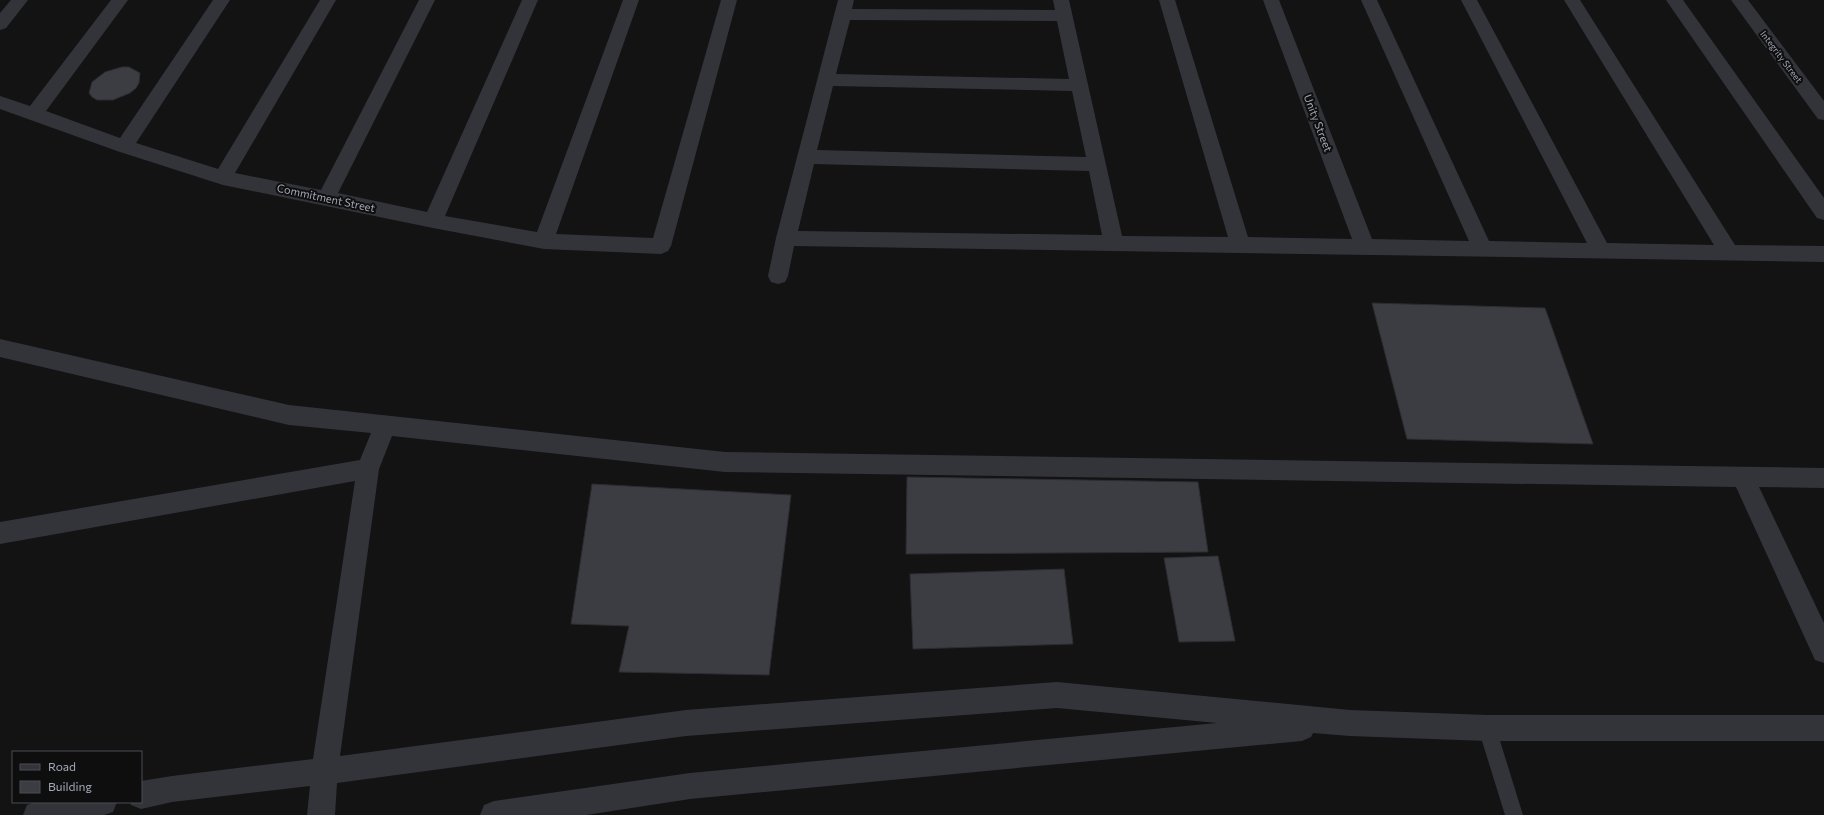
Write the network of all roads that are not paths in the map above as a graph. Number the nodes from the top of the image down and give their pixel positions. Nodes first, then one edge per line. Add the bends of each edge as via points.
1 (20, 0) edge
2 (120, 0) edge
3 (222, 0) edge
4 (328, 0) edge
5 (427, 0) edge
6 (530, 0) edge
7 (631, 0) edge
8 (729, 0) edge
9 (1166, 0) edge
10 (1271, 0) edge
11 (1369, 0) edge
12 (1469, 0) edge
13 (1572, 0) edge
14 (1674, 0) edge
15 (1739, 0) edge
16 (845, 7) edge
17 (1062, 8) edge
18 (0, 24) edge
19 (826, 80) junction
20 (1079, 85) junction
21 (0, 102) edge
22 (34, 114) junction
23 (1824, 114) edge
24 (124, 146) junction
25 (806, 157) junction
26 (1096, 164) junction
27 (223, 178) junction
28 (326, 198) junction
29 (1824, 213) edge
30 (433, 221) junction
31 (786, 238) junction
32 (544, 241) junction
33 (1114, 243) junction
34 (1240, 245) junction
35 (1365, 247) junction
36 (1483, 249) junction
37 (1601, 250) junction
38 (1730, 253) junction
39 (1824, 254) edge
40 (778, 276) dead end
41 (0, 348) edge
42 (385, 426) junction
43 (368, 469) junction
44 (1743, 477) junction
45 (1824, 478) edge
46 (0, 533) edge
47 (1824, 651) edge
48 (1350, 723) junction
49 (1487, 728) junction
50 (1824, 728) edge
51 (325, 771) junction
52 (142, 795) edge
53 (98, 803) edge
54 (37, 815) edge
55 (321, 815) edge
56 (494, 815) edge
57 (1514, 815) edge

1 - 18 street
2 - 22 street
3 - 24 street
4 - 27 street
5 - 28 street
6 - 30 street
7 - 32 street
8 - 32 street, Commitment Street via 661,246
9 - 34 street
10 - 35 street, Unity Street
11 - 36 street
12 - 37 street
13 - 38 street
14 - 29 street
15 - 23 street, Integrity Street
16 - 17 street
16 - 19 street
17 - 20 street
19 - 20 street
19 - 25 street
20 - 26 street
21 - 22 street, Commitment Street
22 - 24 street, Commitment Street
24 - 27 street, Commitment Street
25 - 26 street
25 - 31 street
26 - 33 street
27 - 28 street, Commitment Street
28 - 30 street, Commitment Street
30 - 32 street, Commitment Street
31 - 33 street
31 - 40 street
33 - 34 street
34 - 35 street
35 - 36 street
36 - 37 street
37 - 38 street
38 - 39 street
41 - 42 street via 288,415
42 - 43 street
42 - 44 street via 725,462
43 - 46 street
43 - 51 street
44 - 45 street
44 - 47 street
48 - 49 street
48 - 51 street via 1057,694 686,723
48 - 56 street via 690,786
49 - 50 street
49 - 57 lane
51 - 52 street
51 - 55 street
53 - 54 street

